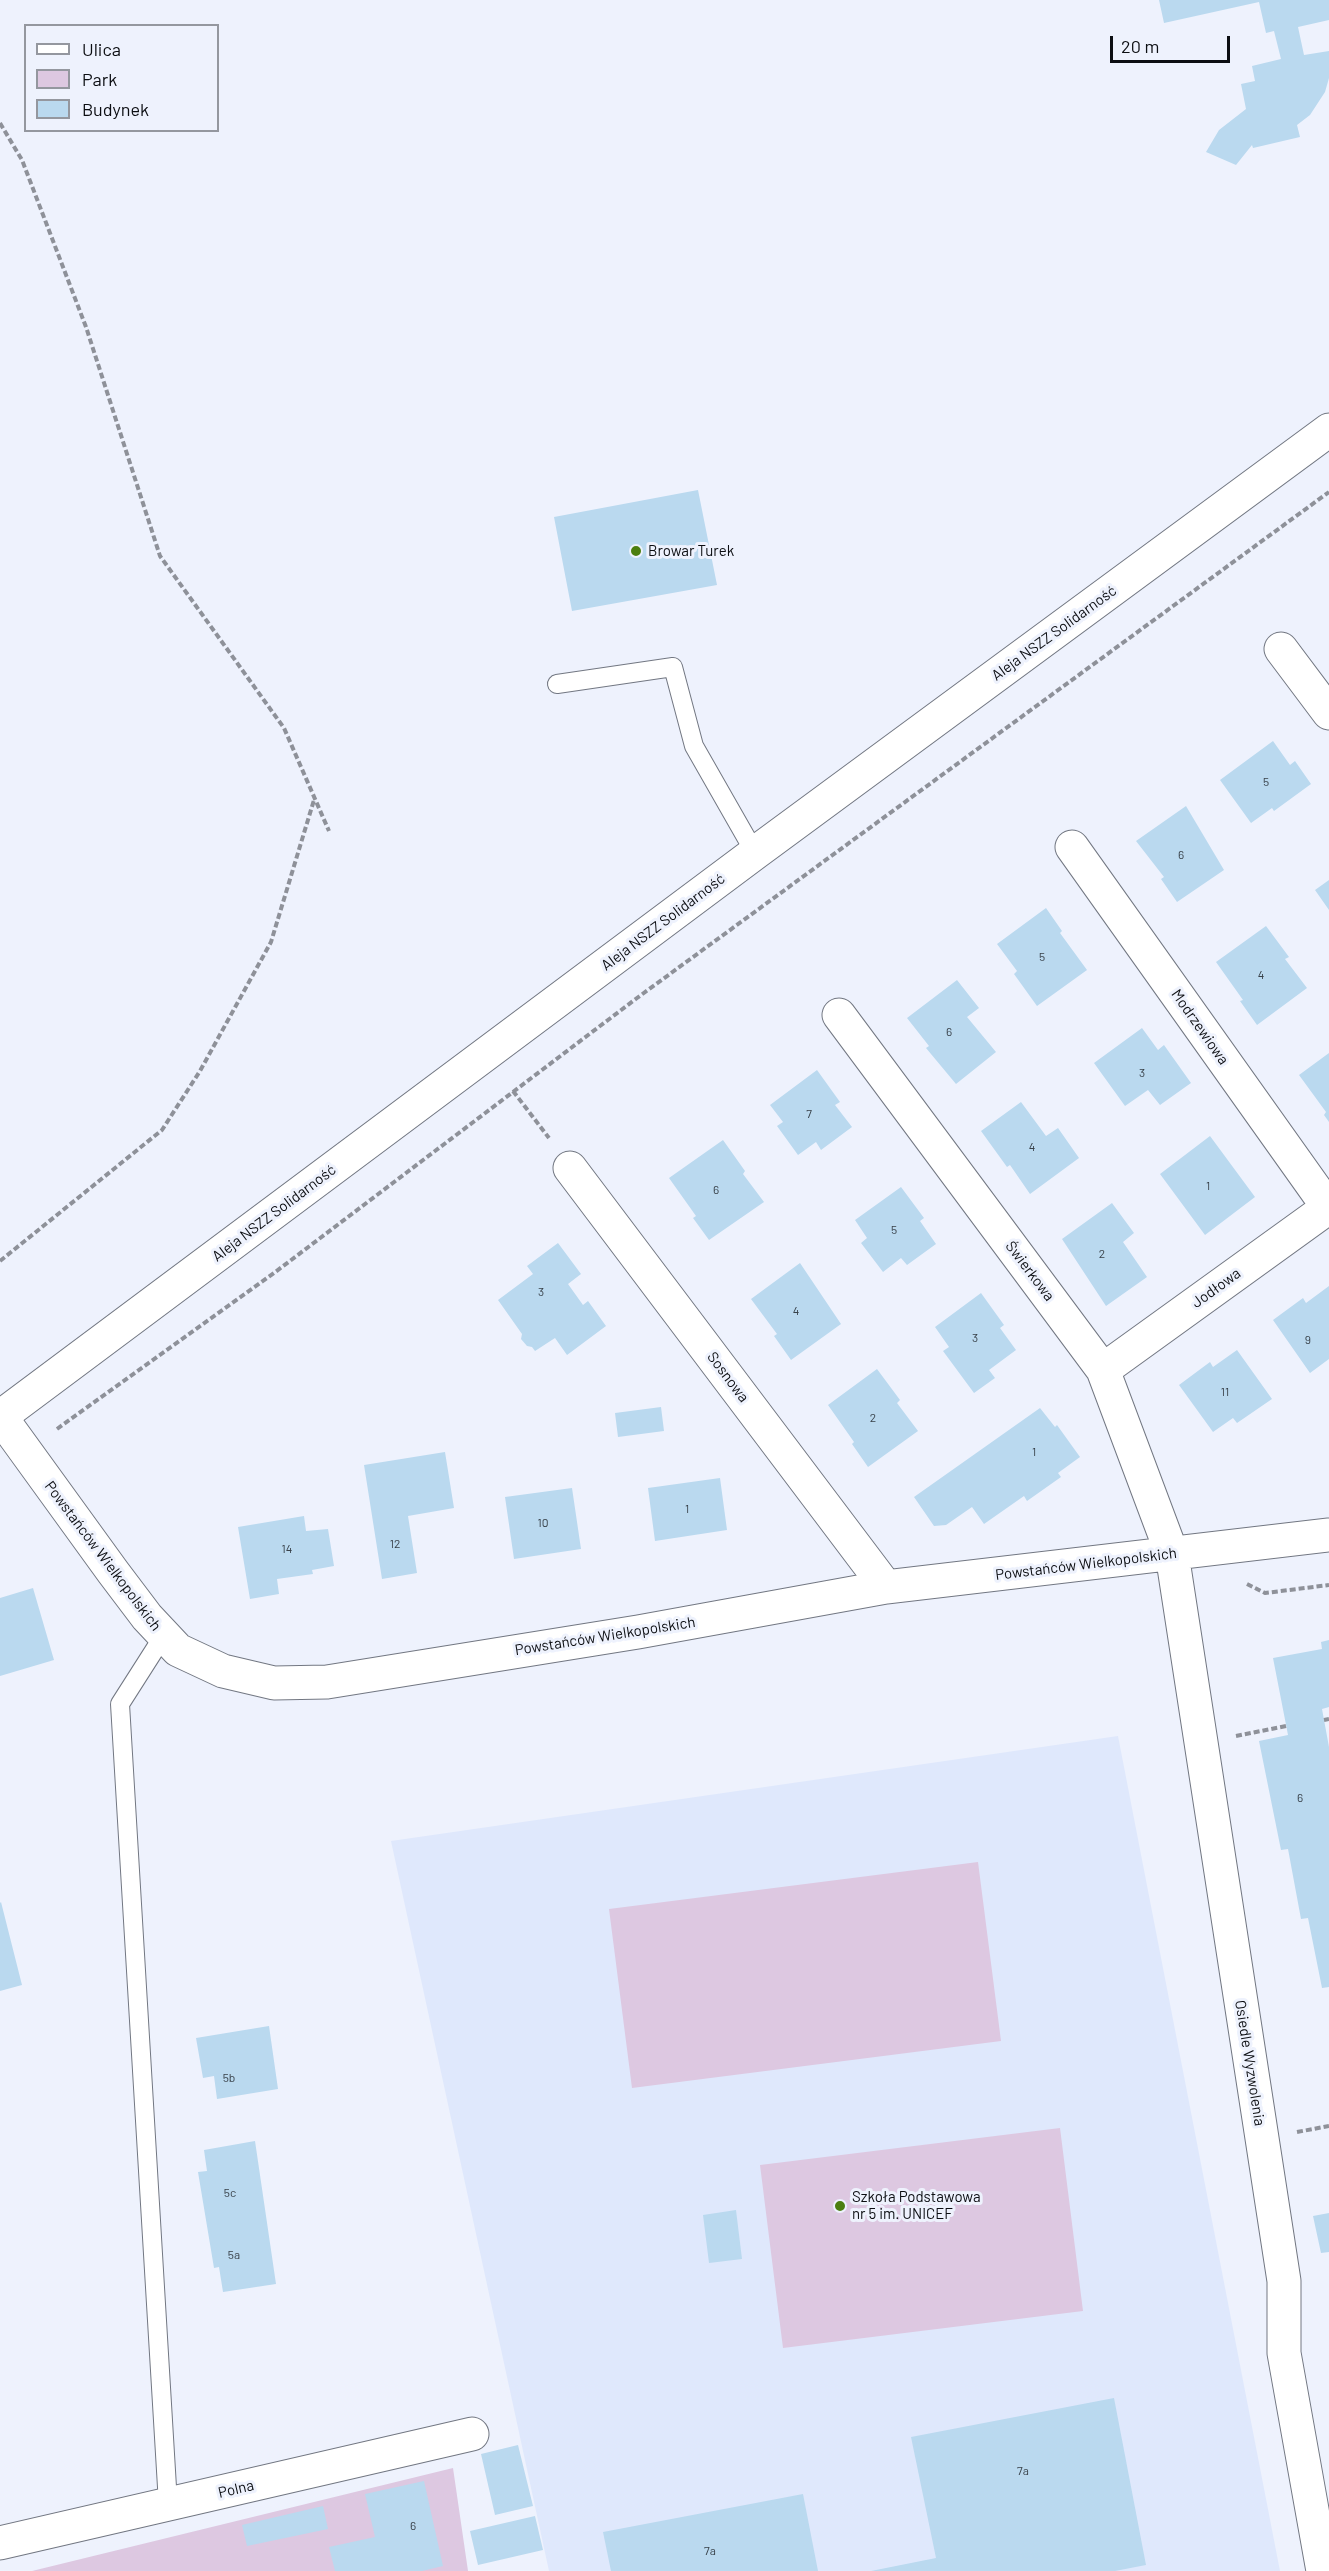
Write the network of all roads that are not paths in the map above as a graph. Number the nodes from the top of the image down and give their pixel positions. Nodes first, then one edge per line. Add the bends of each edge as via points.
1 (1329, 430) edge
2 (1281, 649) dead end
3 (557, 684) dead end
4 (1329, 713) edge
5 (1072, 847) dead end
6 (754, 854) junction
7 (838, 1016) dead end
8 (570, 1168) road end
9 (1329, 1207) edge
10 (1103, 1370) junction
11 (0, 1417) edge
12 (1329, 1535) edge
13 (1172, 1554) junction
14 (886, 1587) junction
15 (164, 1635) junction
16 (472, 2434) dead end
17 (168, 2504) junction
18 (0, 2543) edge
19 (1323, 2571) edge

1 - 6 street, Aleja NSZZ Solidarność
2 - 4 street
3 - 6 lane via 673,667 694,746
5 - 9 street, Modrzewiowa
6 - 11 street, Aleja NSZZ Solidarność
7 - 10 street, Świerkowa
8 - 14 street, Sosnowa
9 - 10 street, Jodłowa
10 - 13 street, Świerkowa
11 - 15 street, Powstańców Wielkopolskich via 112,1572
12 - 13 street, Powstańców Wielkopolskich
13 - 14 street, Powstańców Wielkopolskich
13 - 19 street, Osiedle Wyzwolenia via 1284,2281 1284,2354
14 - 15 street, Powstańców Wielkopolskich via 327,1682 274,1683 241,1676 178,1650
15 - 17 lane via 120,1704
16 - 17 street, Polna
17 - 18 street, Polna

